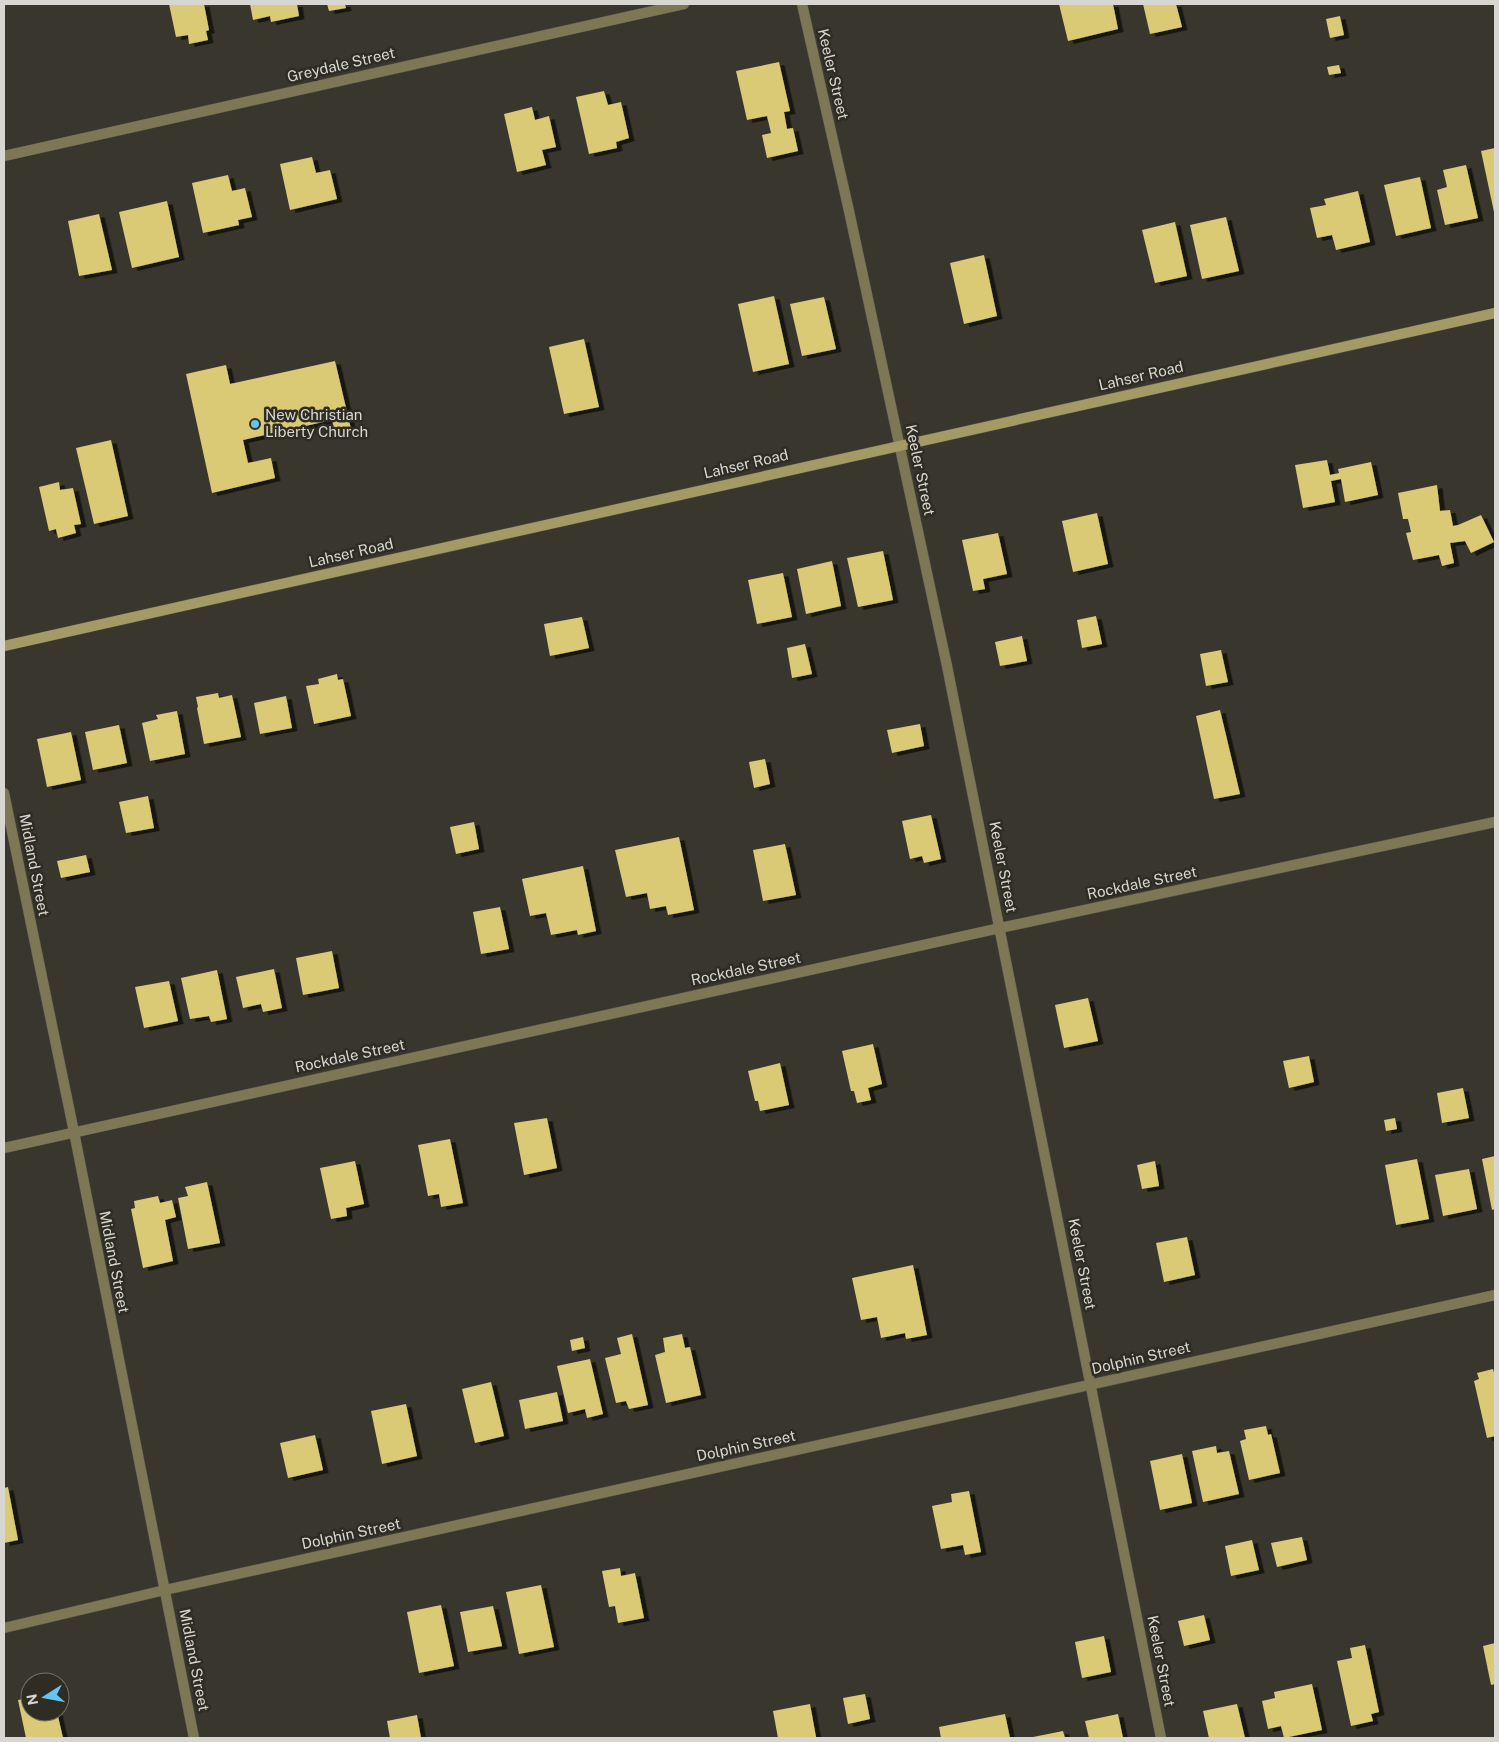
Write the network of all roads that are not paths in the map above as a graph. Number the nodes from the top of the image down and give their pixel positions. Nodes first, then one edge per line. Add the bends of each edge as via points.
1 (684, 4) edge
2 (802, 4) edge
3 (4, 156) edge
4 (1495, 313) edge
5 (900, 445) junction
6 (4, 646) edge
7 (4, 793) edge
8 (1495, 822) edge
9 (1000, 928) junction
10 (74, 1132) junction
11 (4, 1148) edge
12 (1495, 1295) edge
13 (1090, 1385) junction
14 (165, 1590) junction
15 (4, 1628) edge
16 (194, 1738) edge
17 (1162, 1738) edge

1 - 3 street, Greydale Street
2 - 5 street, Keeler Street
4 - 5 main road, Lahser Road
5 - 6 main road, Lahser Road
5 - 9 street, Keeler Street
7 - 10 street, Midland Street
8 - 9 street, Rockdale Street
9 - 10 street, Rockdale Street
9 - 13 street, Keeler Street
10 - 11 street, Rockdale Street
10 - 14 street, Midland Street
12 - 13 street, Dolphin Street
13 - 14 street, Dolphin Street
13 - 17 street, Keeler Street
14 - 15 street, Dolphin Street
14 - 16 street, Midland Street

